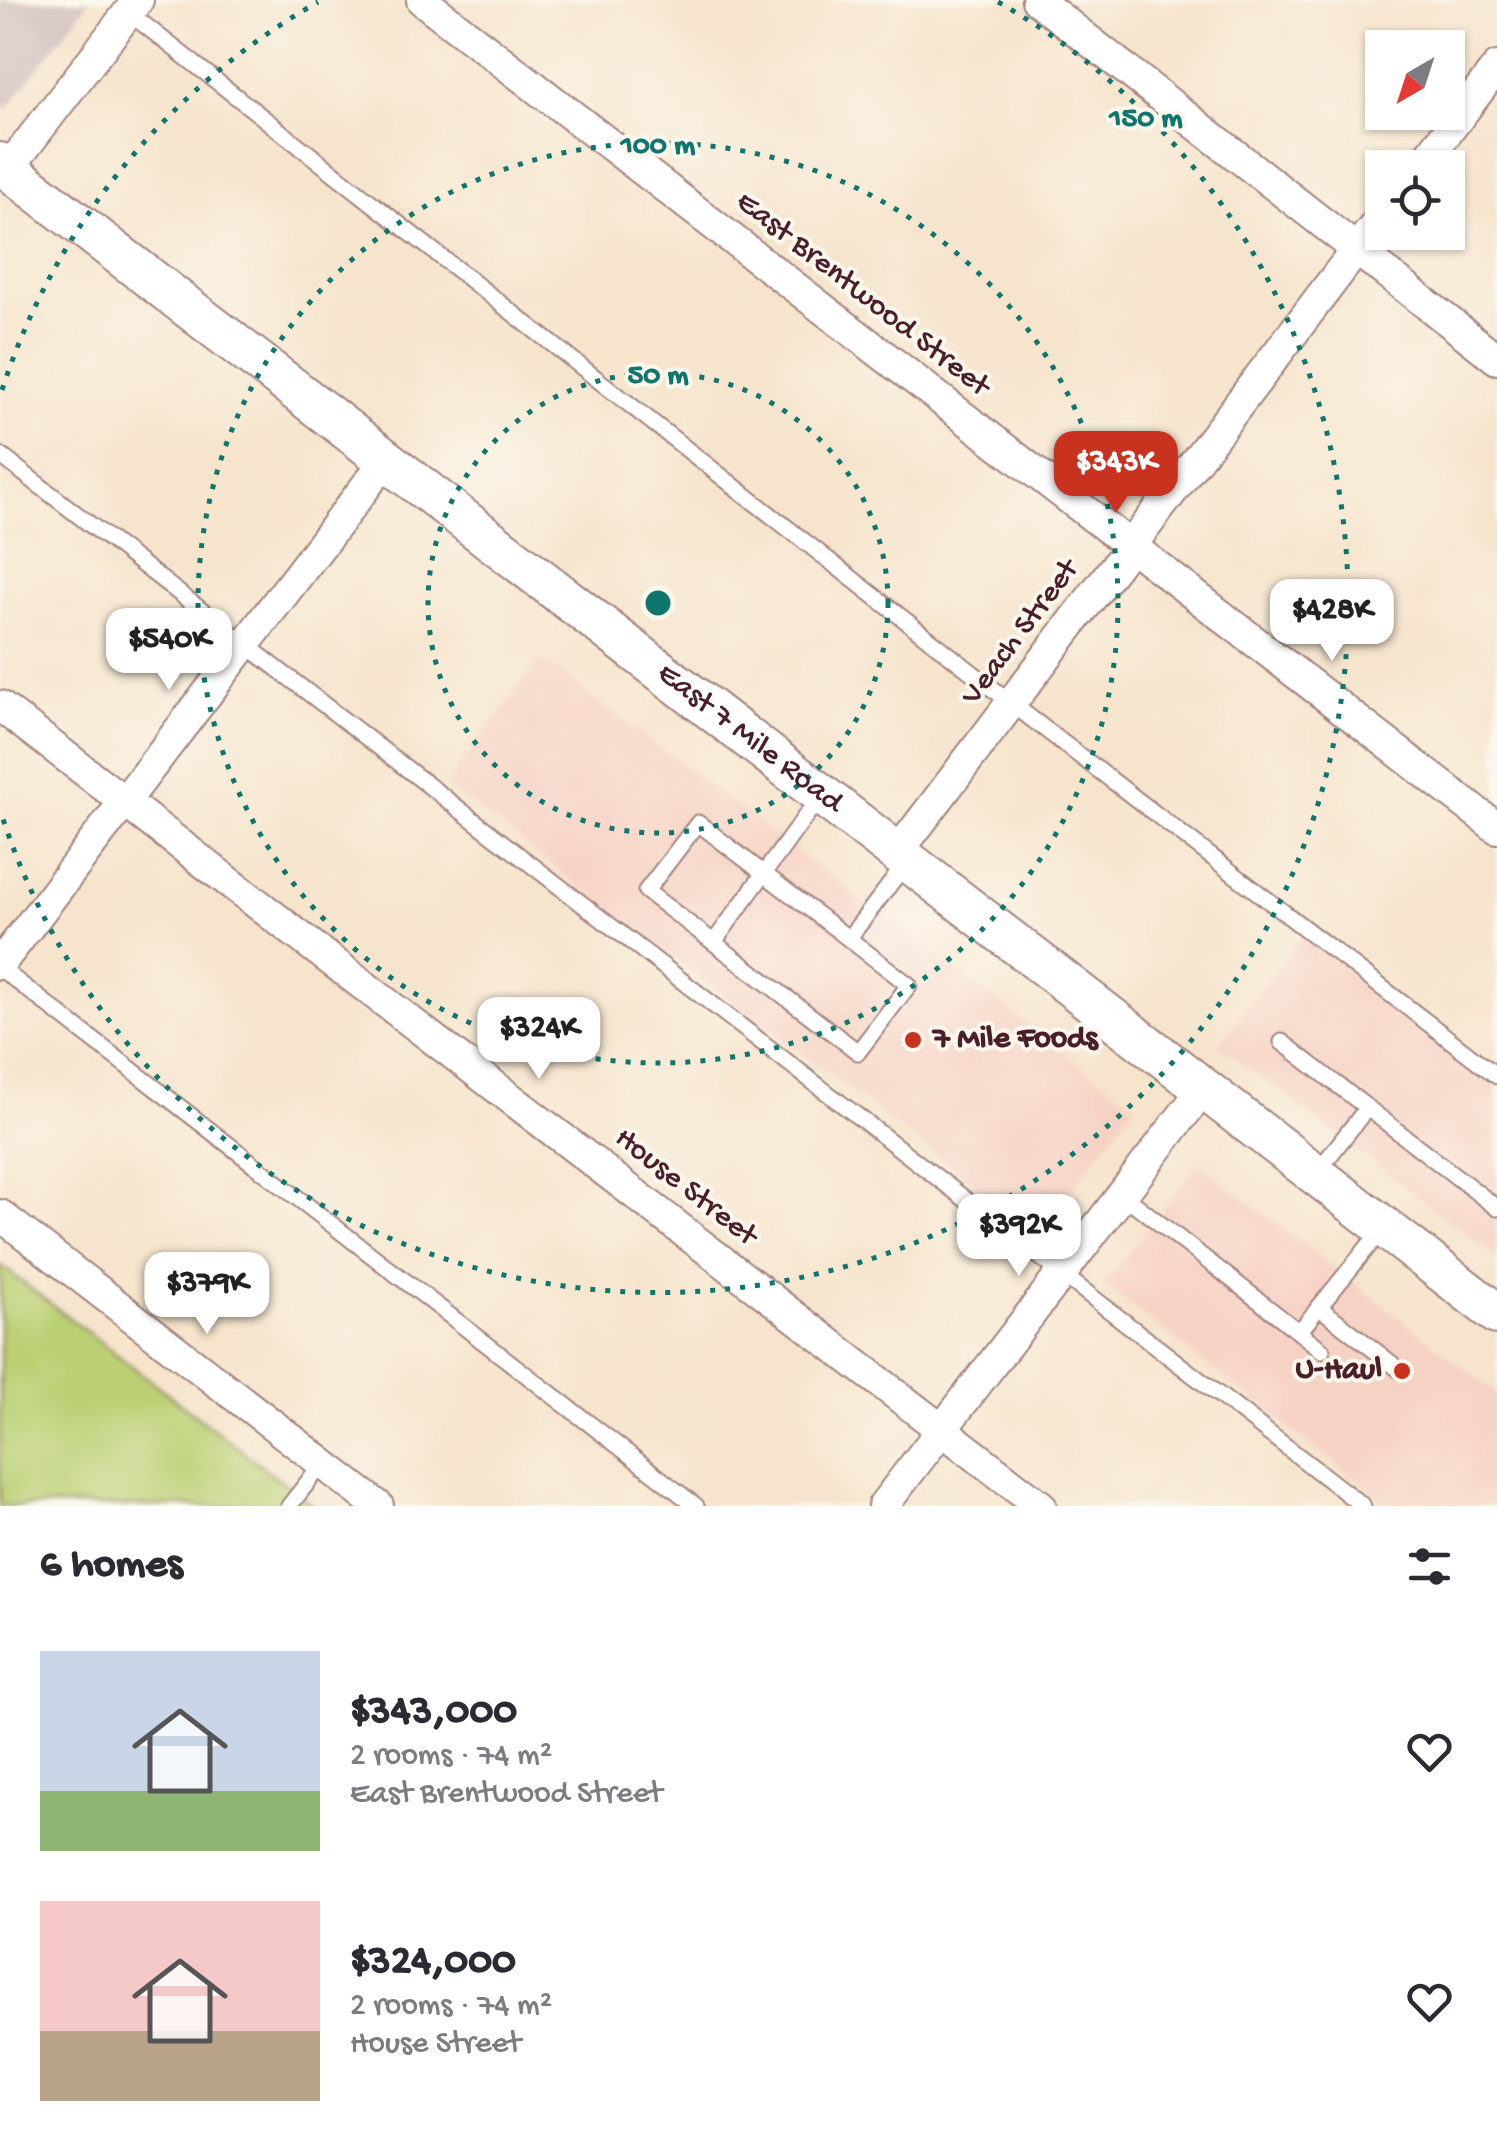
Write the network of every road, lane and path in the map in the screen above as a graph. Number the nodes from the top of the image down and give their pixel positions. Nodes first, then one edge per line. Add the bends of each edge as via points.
1 (422, 0) edge
2 (1037, 0) edge
3 (133, 6) edge
4 (1497, 67) edge
5 (1434, 150) edge
6 (4, 166) edge
7 (1365, 238) edge
8 (1356, 250) junction
9 (1497, 359) edge
10 (0, 454) edge
11 (386, 460) junction
12 (1130, 547) junction
13 (246, 642) junction
14 (1011, 703) junction
15 (0, 706) edge
16 (821, 795) junction
17 (124, 802) junction
18 (1497, 828) edge
19 (902, 857) junction
20 (764, 874) junction
21 (849, 938) junction
22 (714, 942) junction
23 (0, 966) edge
24 (1282, 1042) dead end
25 (1497, 1076) edge
26 (1204, 1088) junction
27 (1367, 1108) junction
28 (1315, 1174) junction
29 (1122, 1194) junction
30 (1497, 1208) edge
31 (0, 1215) edge
32 (1384, 1227) junction
33 (1062, 1274) junction
34 (1319, 1306) junction
35 (1497, 1314) edge
36 (1298, 1332) junction
37 (1322, 1350) dead end
38 (1401, 1370) dead end
39 (942, 1430) junction
40 (322, 1463) junction
41 (289, 1506) edge
42 (378, 1506) edge
43 (696, 1506) edge
44 (883, 1506) edge
45 (1041, 1506) edge
46 (1363, 1506) edge

1 - 12 street, East Brentwood Street
2 - 8 street
3 - 6 street
3 - 14 lane
4 - 5 street
6 - 11 street, East 7 Mile Road
7 - 8 street, Veach Street
8 - 9 street
8 - 12 street, Veach Street
10 - 13 lane
11 - 13 street
11 - 16 street, East 7 Mile Road
12 - 14 street, Veach Street
12 - 18 street, East Brentwood Street
13 - 17 street
13 - 33 lane
14 - 19 street, Veach Street
14 - 25 lane
15 - 17 street, House Street
16 - 19 street, East 7 Mile Road
16 - 20 lane
17 - 23 street
17 - 39 street, House Street
19 - 21 lane
19 - 26 street, East 7 Mile Road
20 - 21 lane
20 - 22 lane
20 - 22 lane via 698,823 646,891
21 - 22 lane via 909,984 858,1052
23 - 43 lane
24 - 27 lane
26 - 28 street, East 7 Mile Road
26 - 29 street
27 - 28 lane
27 - 30 lane
28 - 32 street, East 7 Mile Road
29 - 33 street
29 - 36 lane
31 - 40 street
32 - 34 lane
32 - 35 street, East 7 Mile Road
33 - 39 street
33 - 46 lane
34 - 36 lane
34 - 38 lane
36 - 37 lane
39 - 44 street
39 - 45 street, House Street
40 - 41 lane
40 - 42 street

